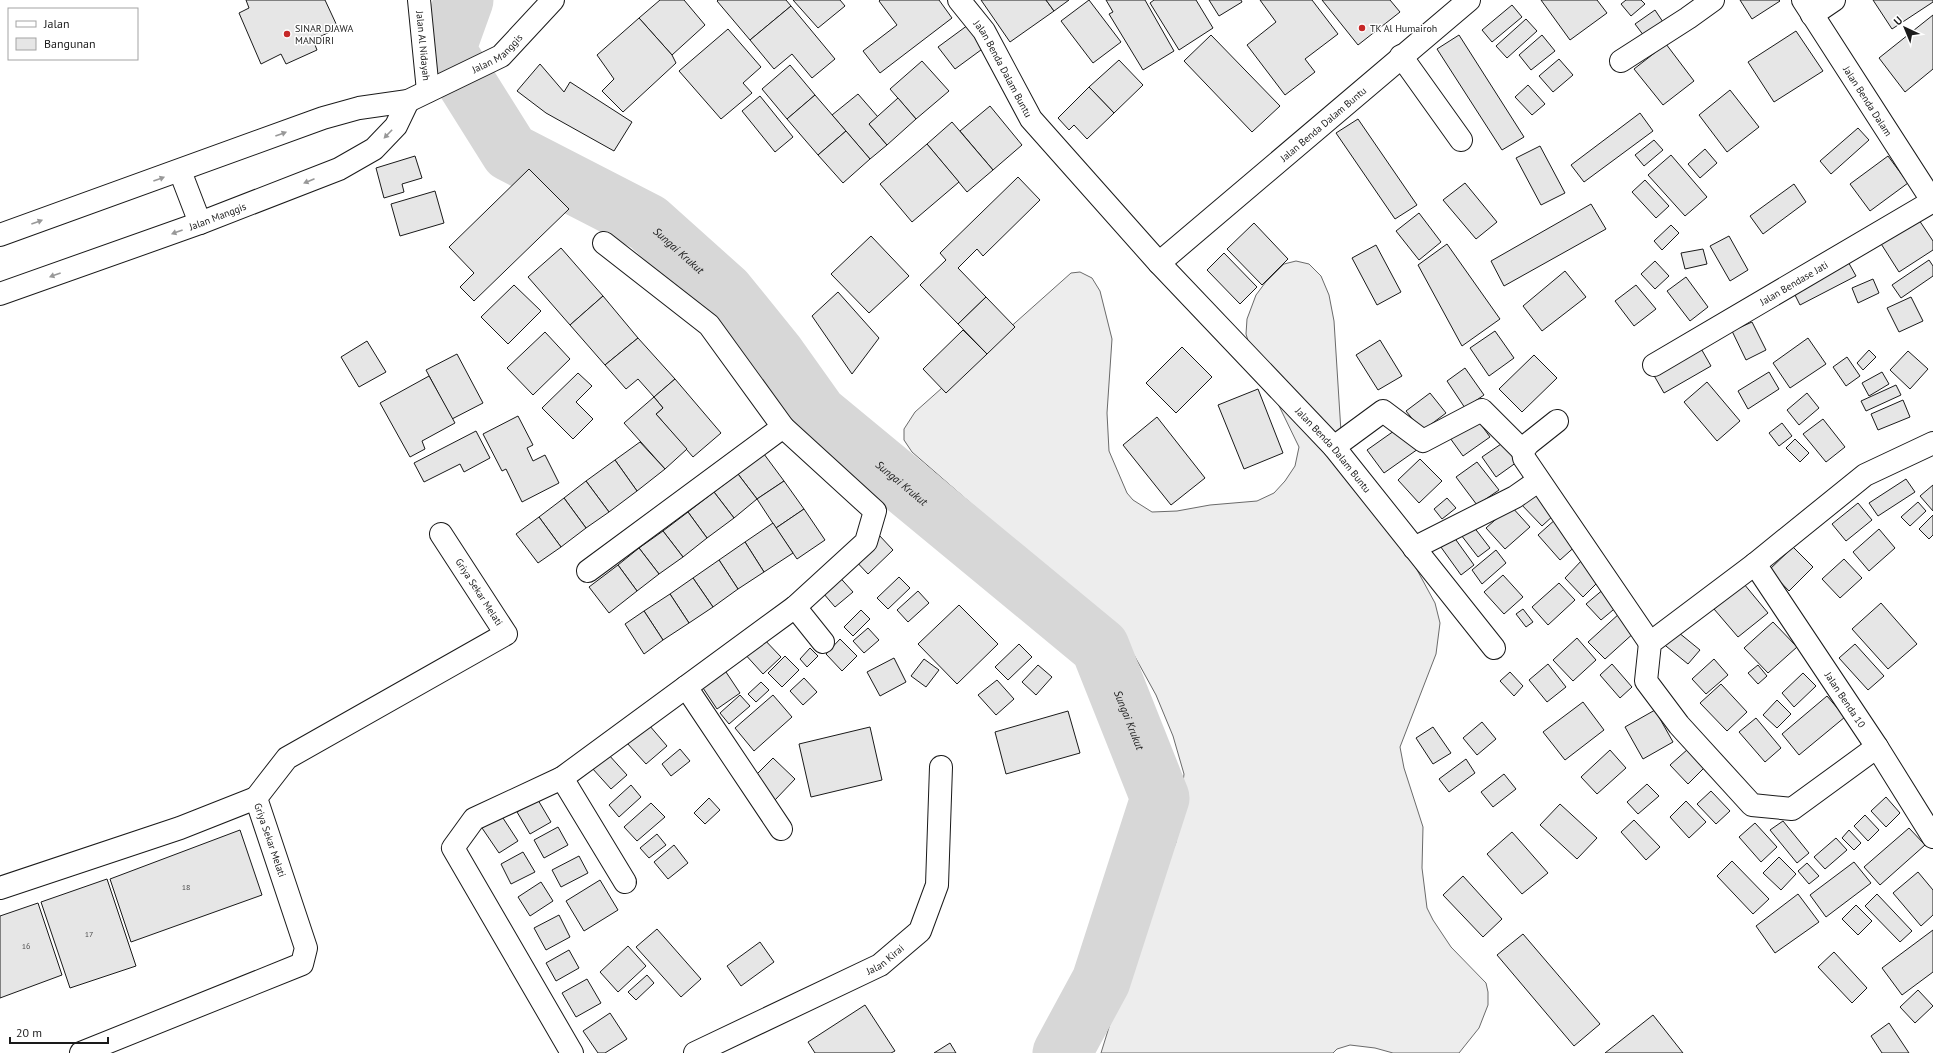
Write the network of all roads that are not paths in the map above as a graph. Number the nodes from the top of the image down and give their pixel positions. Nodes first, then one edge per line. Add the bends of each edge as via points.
1 (419, 0) edge
2 (553, 0) edge
3 (959, 0) edge
4 (1469, 0) edge
5 (1713, 0) edge
6 (1834, 0) edge
7 (1808, 8) edge
8 (1401, 56) junction
9 (1621, 61) dead end
10 (428, 91) junction
11 (408, 101) junction
12 (1461, 140) dead end
13 (180, 171) junction
14 (1933, 202) edge
15 (200, 223) junction
16 (0, 235) edge
17 (604, 243) dead end
18 (1159, 262) junction
19 (0, 294) edge
20 (1654, 365) dead end
21 (1557, 421) dead end
22 (784, 427) junction
23 (1933, 443) edge
24 (1334, 447) junction
25 (1523, 451) junction
26 (1538, 480) junction
27 (441, 534) dead end
28 (1414, 548) junction
29 (1755, 564) junction
30 (588, 571) dead end
31 (795, 607) junction
32 (823, 642) dead end
33 (1650, 643) junction
34 (1494, 648) dead end
35 (686, 687) junction
36 (1877, 746) junction
37 (941, 767) dead end
38 (562, 778) junction
39 (256, 798) junction
40 (781, 829) dead end
41 (1933, 837) edge
42 (625, 882) dead end
43 (0, 888) edge
44 (81, 1053) edge
45 (572, 1053) edge
46 (695, 1053) edge

1 - 10 street, Jalan Al Nidayah
2 - 10 street, Jalan Manggis via 502,56
3 - 18 street, Jalan Benda Dalam Buntu via 984,31 1031,119
4 - 8 street, Jalan Benda Dalam Buntu
5 - 9 street
6 - 7 street
7 - 14 street, Jalan Benda Dalam
8 - 12 street
8 - 18 street, Jalan Benda Dalam Buntu
10 - 11 street, Jalan Manggis
13 -> 11 street, Jalan Manggis via 330,116 359,108
11 -> 15 street, Jalan Manggis via 396,126 374,149 339,169
13 - 15 street
16 -> 13 street, Jalan Manggis
14 - 20 street, Jalan Bendase Jati
15 -> 19 street, Jalan Manggis
17 - 22 street via 709,325
18 - 24 street, Jalan Benda Dalam Buntu
21 - 25 street
22 - 30 street
22 - 31 street via 874,511 866,542
23 - 29 street via 1864,475
24 - 25 street via 1383,411 1423,441 1482,410
24 - 28 street, Jalan Benda Dalam Buntu
25 - 26 street via 1524,458
26 - 28 street via 1514,497
26 - 33 street
27 - 39 street, Griya Sekar Melati via 506,634 287,758
28 - 34 street, Jalan Benda Dalam Buntu
29 - 33 street
29 - 36 street, Jalan Benda 10
31 - 32 street
31 - 35 street
33 - 36 street via 1646,681 1679,725 1752,805 1792,809
35 - 38 street
35 - 40 street
36 - 41 street, Jalan Benda 10
37 - 46 street, Jalan Kirai via 937,885 920,931 880,965
38 - 42 street
38 - 45 street via 474,819 452,848
39 - 43 street via 180,828
39 - 44 street, Griya Sekar Melati via 306,948 302,964

